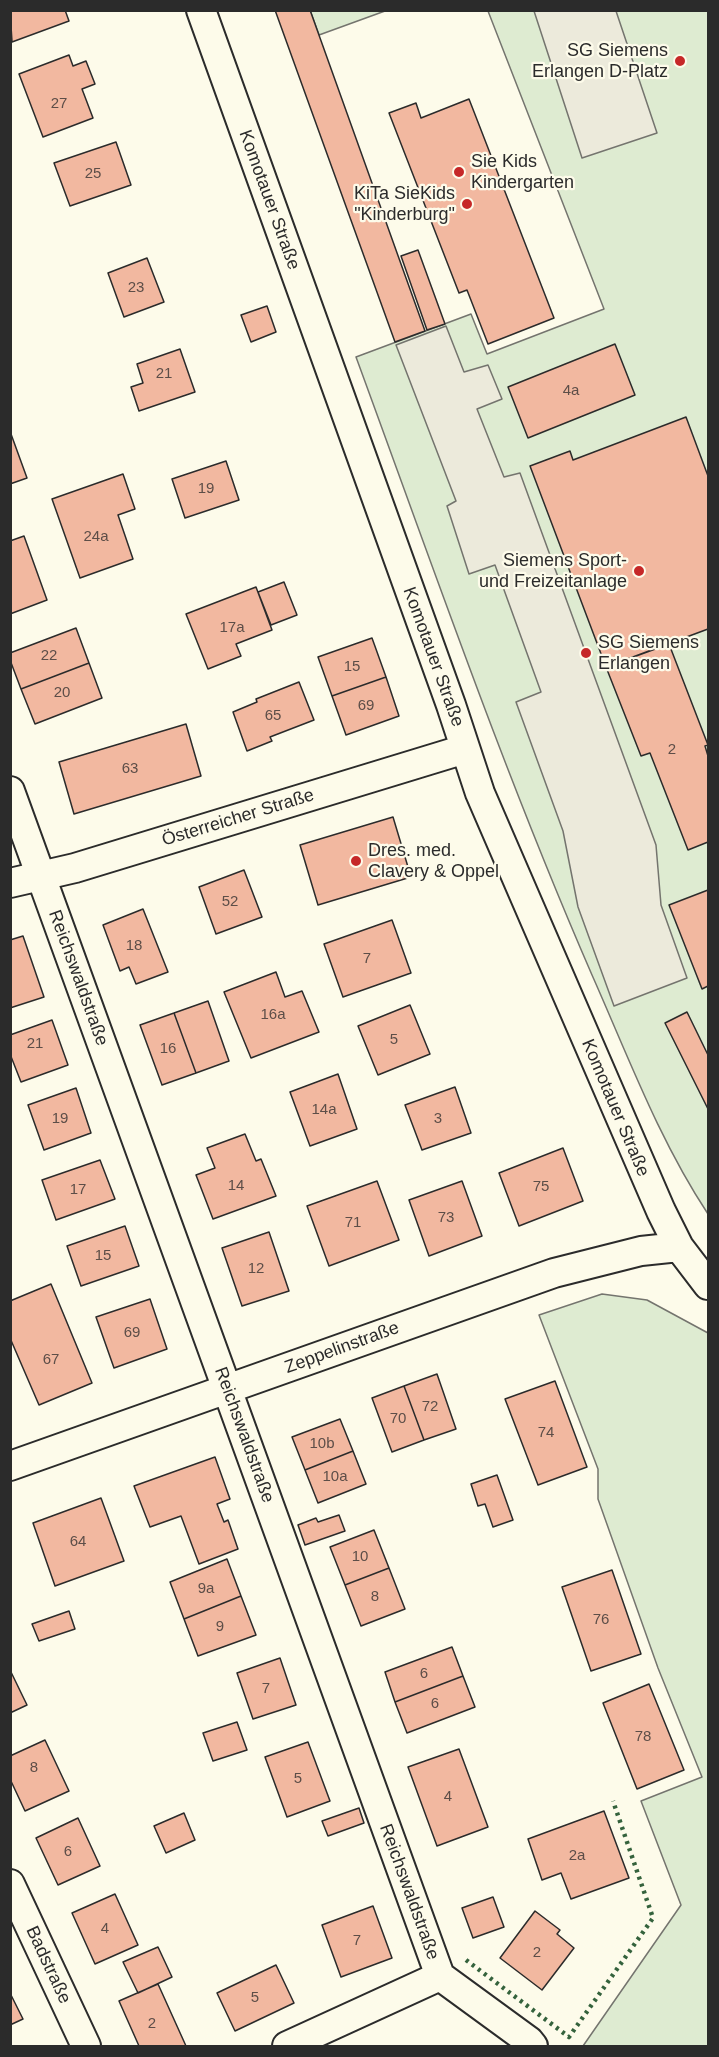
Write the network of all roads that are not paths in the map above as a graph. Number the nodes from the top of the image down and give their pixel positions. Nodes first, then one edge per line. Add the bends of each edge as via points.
1 (201, 10) edge
2 (465, 749) junction
3 (10, 791) edge
4 (41, 876) junction
5 (10, 883) edge
6 (679, 1247) junction
7 (708, 1285) edge
8 (227, 1389) junction
9 (10, 1466) edge
10 (10, 1884) edge
11 (440, 1976) junction
12 (531, 2044) edge
13 (86, 2046) edge
14 (287, 2046) edge

1 - 2 street, Komotauer Straße
2 - 4 street, Österreicher Straße
2 - 6 street, Komotauer Straße via 480,793 638,1162
3 - 4 street, Reichswaldstraße
4 - 5 street, Österreicher Straße
4 - 8 street, Reichswaldstraße
6 - 7 street, Komotauer Straße
6 - 8 street, Zeppelinstraße via 641,1251 554,1273
8 - 9 street, Zeppelinstraße
8 - 11 street, Reichswaldstraße
10 - 13 street, Badstraße
11 - 12 street, Reichswaldstraße
11 - 14 street

